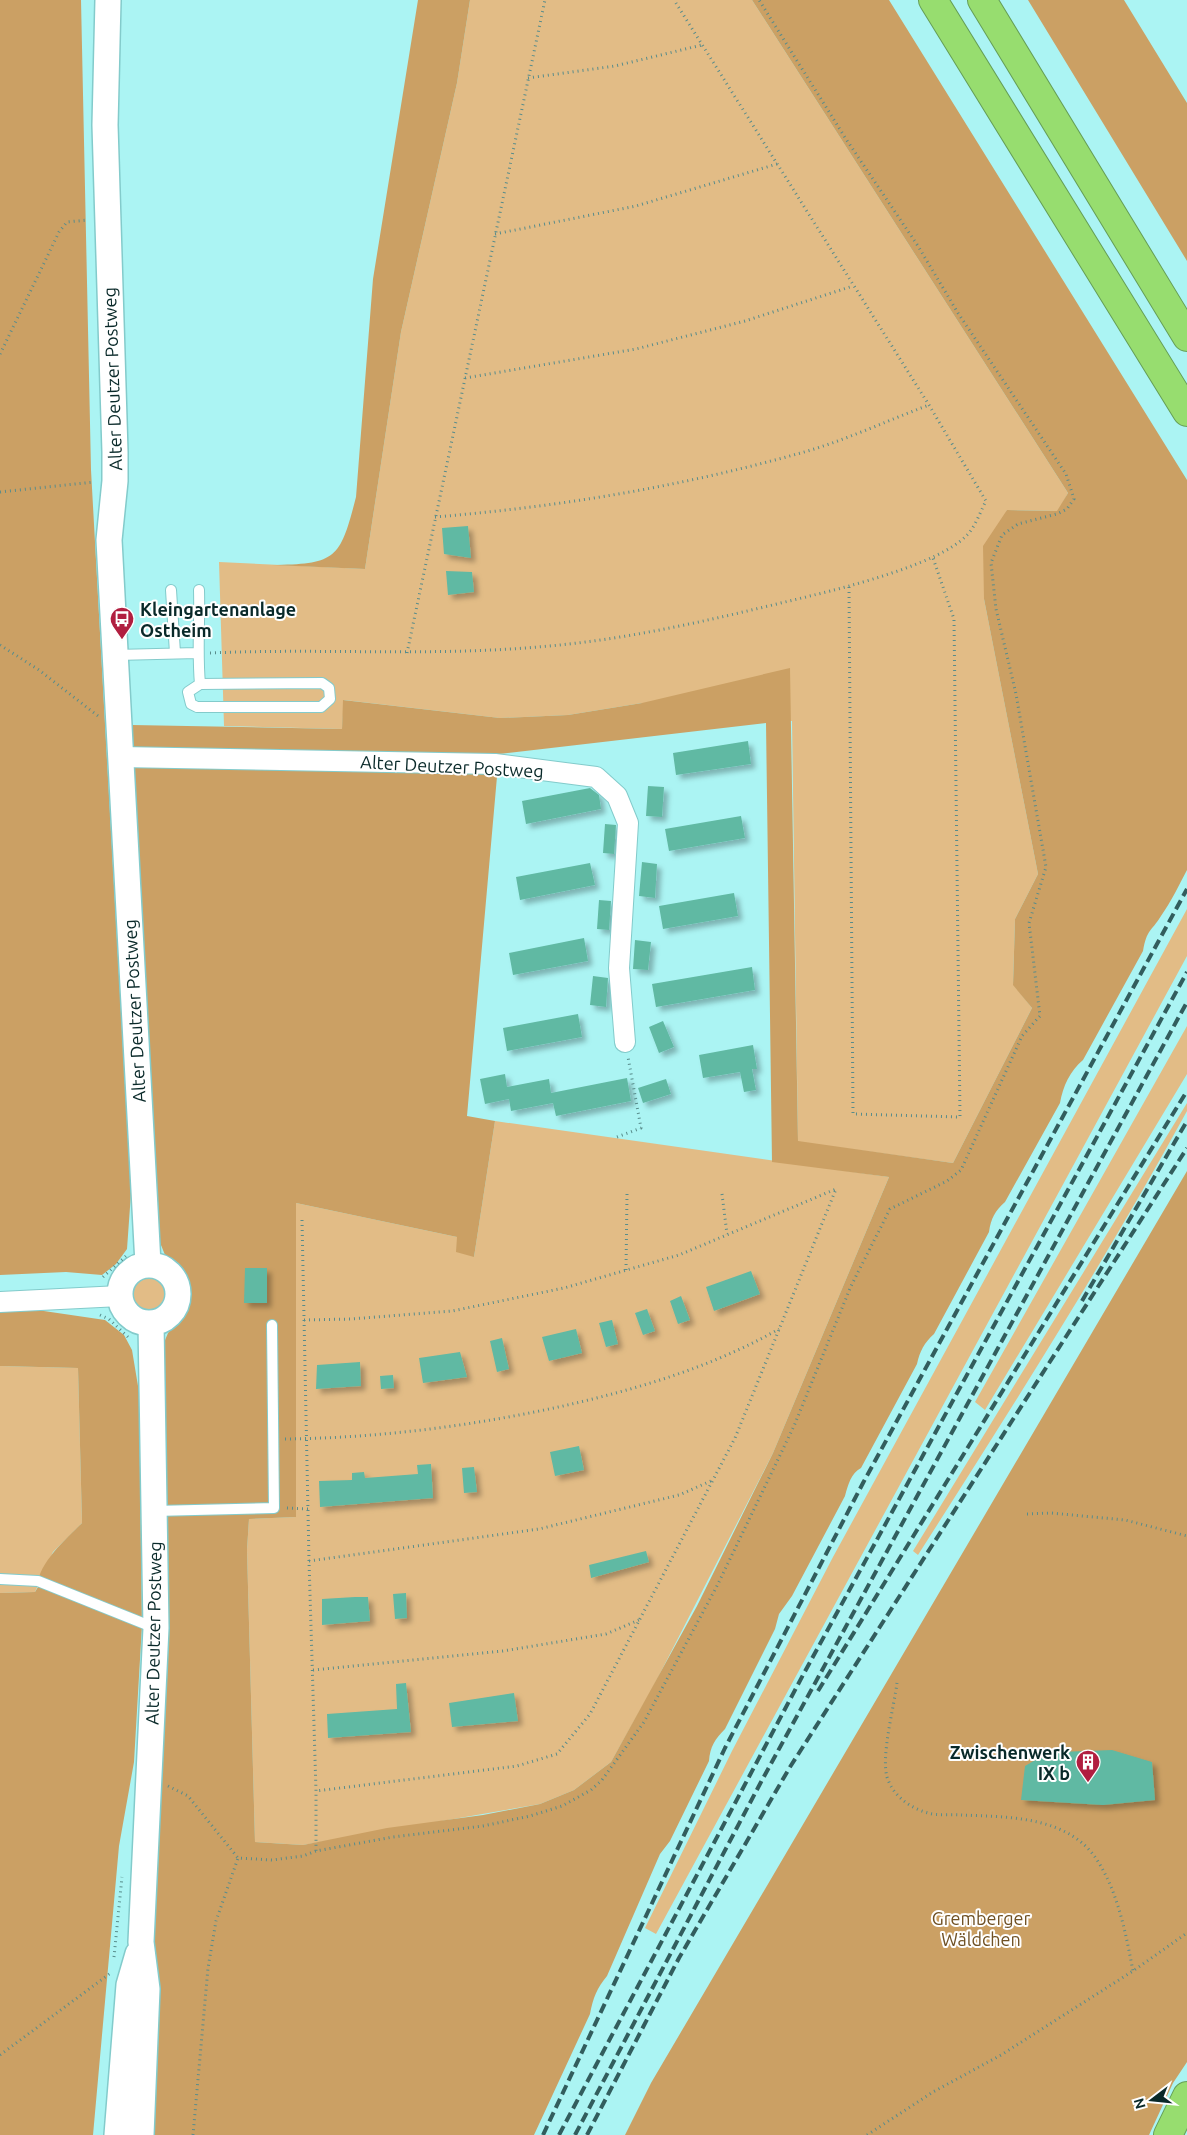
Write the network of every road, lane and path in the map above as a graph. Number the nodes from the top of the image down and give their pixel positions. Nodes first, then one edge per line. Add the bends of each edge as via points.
1 (108, 0) edge
2 (544, 0) edge
3 (674, 0) edge
4 (759, 0) edge
5 (933, 0) edge
6 (982, 0) edge
7 (702, 45) junction
8 (528, 78) junction
9 (777, 164) junction
10 (92, 219) dead end
11 (495, 234) junction
12 (853, 286) junction
13 (1187, 337) edge
14 (0, 354) edge
15 (465, 378) junction
16 (929, 405) junction
17 (1187, 412) edge
18 (101, 481) dead end
19 (0, 492) edge
20 (434, 517) junction
21 (933, 558) junction
22 (849, 587) junction
23 (171, 590) dead end
24 (199, 590) dead end
25 (0, 645) edge
26 (175, 653) junction
27 (197, 653) junction
28 (406, 653) junction
29 (116, 655) junction
30 (200, 684) junction
31 (103, 720) dead end
32 (122, 757) junction
33 (625, 1042) joint
34 (617, 1136) dead end
35 (627, 1194) dead end
36 (722, 1194) dead end
37 (302, 1220) dead end
38 (727, 1234) junction
39 (148, 1264) junction
40 (626, 1270) junction
41 (120, 1296) junction
42 (0, 1302) edge
43 (304, 1320) junction
44 (151, 1324) junction
45 (272, 1325) dead end
46 (780, 1329) junction
47 (306, 1439) junction
48 (273, 1440) junction
49 (713, 1480) junction
50 (274, 1508) junction
51 (308, 1509) junction
52 (154, 1512) junction
53 (1027, 1514) dead end
54 (1187, 1536) edge
55 (309, 1561) junction
56 (0, 1579) edge
57 (639, 1620) junction
58 (156, 1628) junction
59 (313, 1670) junction
60 (896, 1683) dead end
61 (149, 1780) junction
62 (316, 1792) junction
63 (316, 1851) junction
64 (238, 1858) junction
65 (1187, 1933) edge
66 (141, 1942) junction
67 (1133, 1971) junction
68 (112, 1972) dead end
69 (0, 2055) edge
70 (1187, 2096) edge
71 (118, 2135) edge
72 (141, 2135) edge
73 (192, 2135) edge
74 (867, 2135) edge
75 (1168, 2135) edge

1 - 29 street, Alter Deutzer Postweg via 105,144 115,452 109,540
2 - 8 path
3 - 7 path
4 - 63 path via 918,246 958,314 1066,474 1074,499 1062,512 1018,524 1002,535 991,563 996,609 1016,694 1046,867 1029,923 1040,1016 1022,1036 961,1170 947,1181 890,1210 851,1286 794,1426 718,1584 644,1722 602,1780 592,1790 562,1806 530,1816
5 - 17 highway
6 - 13 highway
7 - 8 path via 615,66
7 - 9 path
8 - 11 path
9 - 11 path via 636,206
9 - 12 path
10 - 14 path via 64,224
11 - 15 path
12 - 15 path via 745,321 636,349
12 - 16 path
15 - 20 path
16 - 20 path via 798,454 586,500
16 - 21 path via 986,501 966,536
18 - 19 path
20 - 28 path
21 - 22 path
21 - 22 path via 954,619 960,1117 854,1114
22 - 28 path via 694,624 621,637 549,647
23 - 26 lane
24 - 27 lane
25 - 31 path via 39,670
26 - 27 lane
26 - 29 lane
27 - 28 path
27 - 30 lane
29 - 32 street, Alter Deutzer Postweg
30 - 30 lane via 322,683 330,688 330,699 321,707 196,707 191,704 188,692
32 - 33 street, Alter Deutzer Postweg via 495,764 596,778 617,796 628,823 619,968
32 - 39 street, Alter Deutzer Postweg
33 - 34 path via 641,1128
35 - 40 path
36 - 38 path
37 - 43 path
38 - 40 path via 679,1255
38 - 46 path via 836,1189
39 - 41 street via 127,1274 121,1284
39 - 44 street via 159,1265 169,1271 179,1292 178,1304 172,1314
40 - 43 path via 564,1288 452,1311
41 - 42 street
41 - 44 street via 130,1316
43 - 47 path
44 - 52 street, Alter Deutzer Postweg
45 - 48 lane
46 - 47 path via 746,1348 668,1379 590,1400 494,1421 397,1433
46 - 49 path via 735,1438
47 - 48 path
47 - 51 path
48 - 50 lane
49 - 55 path via 679,1495 539,1530
49 - 57 path
50 - 51 path
50 - 52 lane
51 - 55 path
52 - 58 street, Alter Deutzer Postweg
53 - 54 path via 1124,1520
55 - 59 path
56 - 58 lane via 38,1581
57 - 59 path via 606,1634 503,1651
57 - 62 path via 590,1714 557,1754 518,1766
58 - 61 street, Alter Deutzer Postweg
59 - 62 path
60 - 67 path via 886,1744 887,1776 896,1793 908,1805 930,1814 1010,1817 1042,1822 1075,1837 1099,1862 1122,1918
61 - 64 path via 161,1782 188,1796
61 - 66 street, Alter Deutzer Postweg
62 - 63 path
63 - 64 path via 272,1860
64 - 73 path via 216,1921 208,1968
65 - 67 path
66 - 71 street, Alter Deutzer Postweg via 129,1985
66 - 72 street, Alter Deutzer Postweg via 147,1989
67 - 74 path
68 - 69 path
70 - 75 highway

